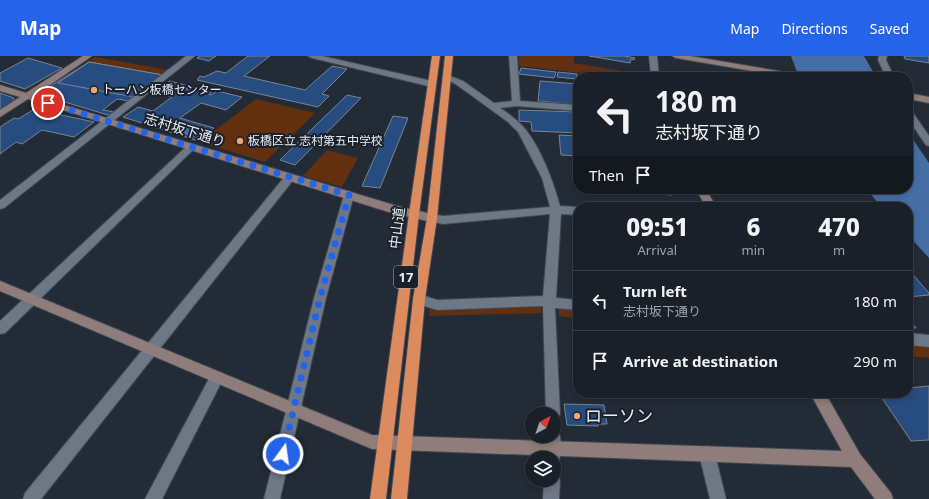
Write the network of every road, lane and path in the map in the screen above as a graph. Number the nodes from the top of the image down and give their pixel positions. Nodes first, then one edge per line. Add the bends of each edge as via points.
1 (88, 56) edge
2 (191, 56) edge
3 (312, 56) edge
4 (356, 56) edge
5 (436, 56) edge
6 (449, 56) edge
7 (513, 56) edge
8 (653, 56) edge
9 (676, 56) edge
10 (883, 56) edge
11 (348, 65) junction
12 (655, 72) edge
13 (775, 72) edge
14 (888, 72) edge
15 (447, 77) junction
16 (432, 84) junction
17 (0, 88) edge
18 (27, 96) junction
19 (913, 97) edge
20 (929, 100) edge
21 (516, 103) junction
22 (494, 106) junction
23 (573, 108) edge
24 (0, 114) edge
25 (913, 119) edge
26 (108, 121) junction
27 (929, 143) edge
28 (191, 147) junction
29 (290, 177) junction
30 (349, 195) junction
31 (0, 205) edge
32 (556, 210) junction
33 (573, 211) edge
34 (414, 214) junction
35 (432, 218) junction
36 (0, 286) edge
37 (419, 299) junction
38 (31, 300) junction
39 (549, 302) junction
40 (573, 304) edge
41 (0, 330) edge
42 (913, 339) edge
43 (929, 341) edge
44 (152, 350) junction
45 (217, 377) junction
46 (820, 398) edge
47 (553, 407) edge
48 (294, 410) junction
49 (386, 443) junction
50 (405, 443) junction
51 (553, 448) edge
52 (707, 454) junction
53 (855, 459) junction
54 (552, 487) edge
55 (31, 499) edge
56 (153, 499) edge
57 (272, 499) edge
58 (378, 499) edge
59 (399, 499) edge
60 (551, 499) edge
61 (718, 499) edge
62 (885, 499) edge

1 - 18 street
2 - 26 street
3 - 11 street
4 - 11 street
5 - 16 highway, 中山道 / 17
6 - 15 highway, 17
7 - 21 street
8 - 12 street
9 - 13 street
10 - 14 street via 882,60
11 - 16 street
15 - 22 street via 460,82
15 - 35 highway, 17
16 - 34 highway, 中山道 / 17
17 - 18 street, 志村坂下通り
18 - 24 street
18 - 26 street, 志村坂下通り
19 - 20 street
21 - 22 street
21 - 23 street
22 - 32 street via 522,132 547,178
25 - 27 street
26 - 28 street, 志村坂下通り
26 - 31 street
28 - 29 street, 志村坂下通り
28 - 38 street
29 - 30 street, 志村坂下通り
29 - 44 street
30 - 34 street, 志村坂下通り
30 - 48 street via 320,298
32 - 33 street
32 - 35 street via 443,220
32 - 39 street
34 - 35 street, 志村坂下通り
34 - 49 highway, 中山道 / 17
35 - 37 highway, 17
36 - 38 street
37 - 39 street via 437,305
37 - 50 highway, 17
38 - 41 street
38 - 44 street
39 - 40 street
39 - 47 street
42 - 43 street
44 - 45 street
44 - 55 street
45 - 48 street
45 - 56 street
46 - 53 street
48 - 49 street via 368,441
48 - 57 street
49 - 50 street
49 - 58 highway, 中山道 / 17
50 - 51 street
50 - 59 highway, 17
51 - 52 street
52 - 53 street
52 - 61 street
53 - 62 street
54 - 60 street

